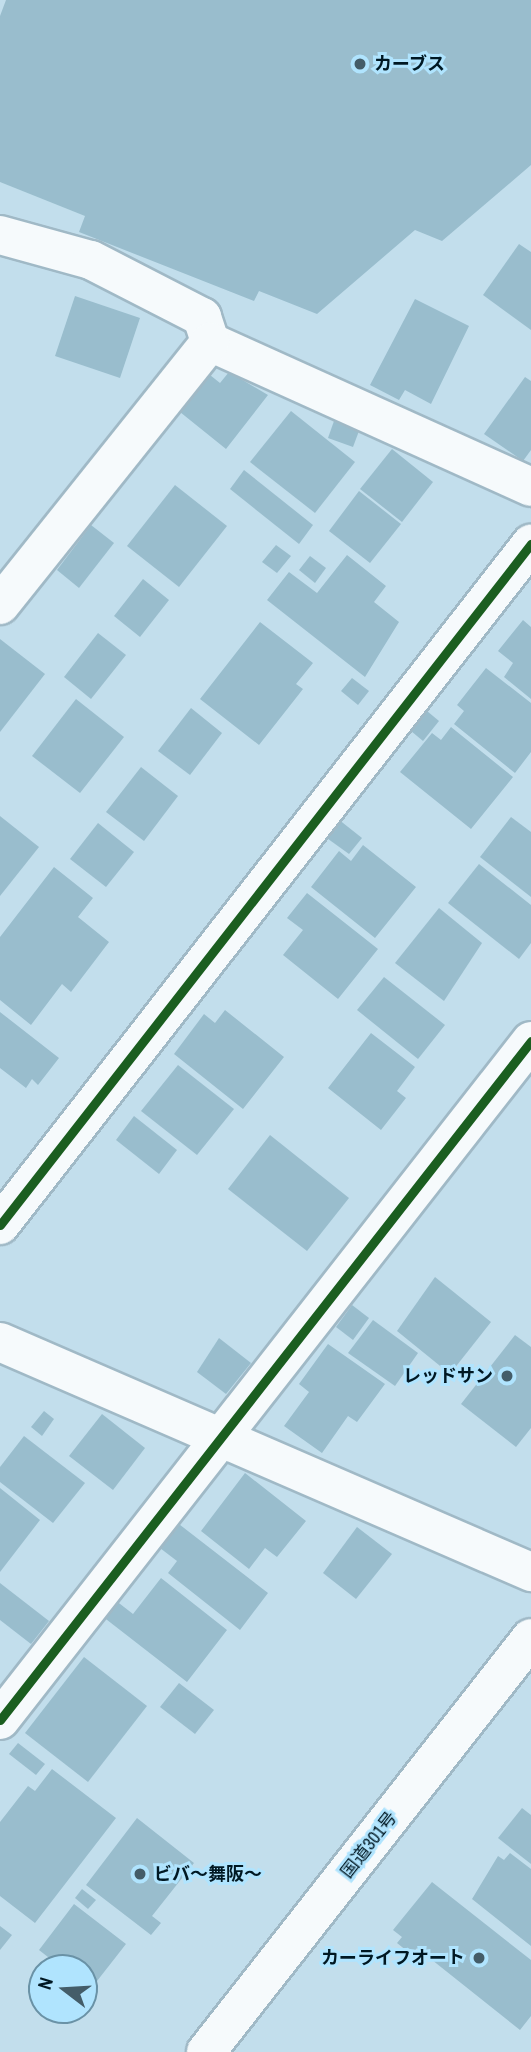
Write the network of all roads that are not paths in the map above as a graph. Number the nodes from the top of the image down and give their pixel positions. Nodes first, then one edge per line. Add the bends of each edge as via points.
1 (0, 235) edge
2 (210, 342) junction
3 (531, 487) edge
4 (531, 544) edge
5 (0, 605) edge
6 (531, 1041) edge
7 (0, 1225) edge
8 (0, 1342) edge
9 (219, 1436) junction
10 (531, 1572) edge
11 (531, 1638) edge
12 (0, 1720) edge
13 (206, 2052) edge

1 - 2 main road via 103,266 202,317
2 - 3 main road
2 - 5 main road
4 - 7 main road
6 - 9 main road
8 - 9 main road
9 - 10 main road
9 - 12 main road
11 - 13 main road, 国道301号

